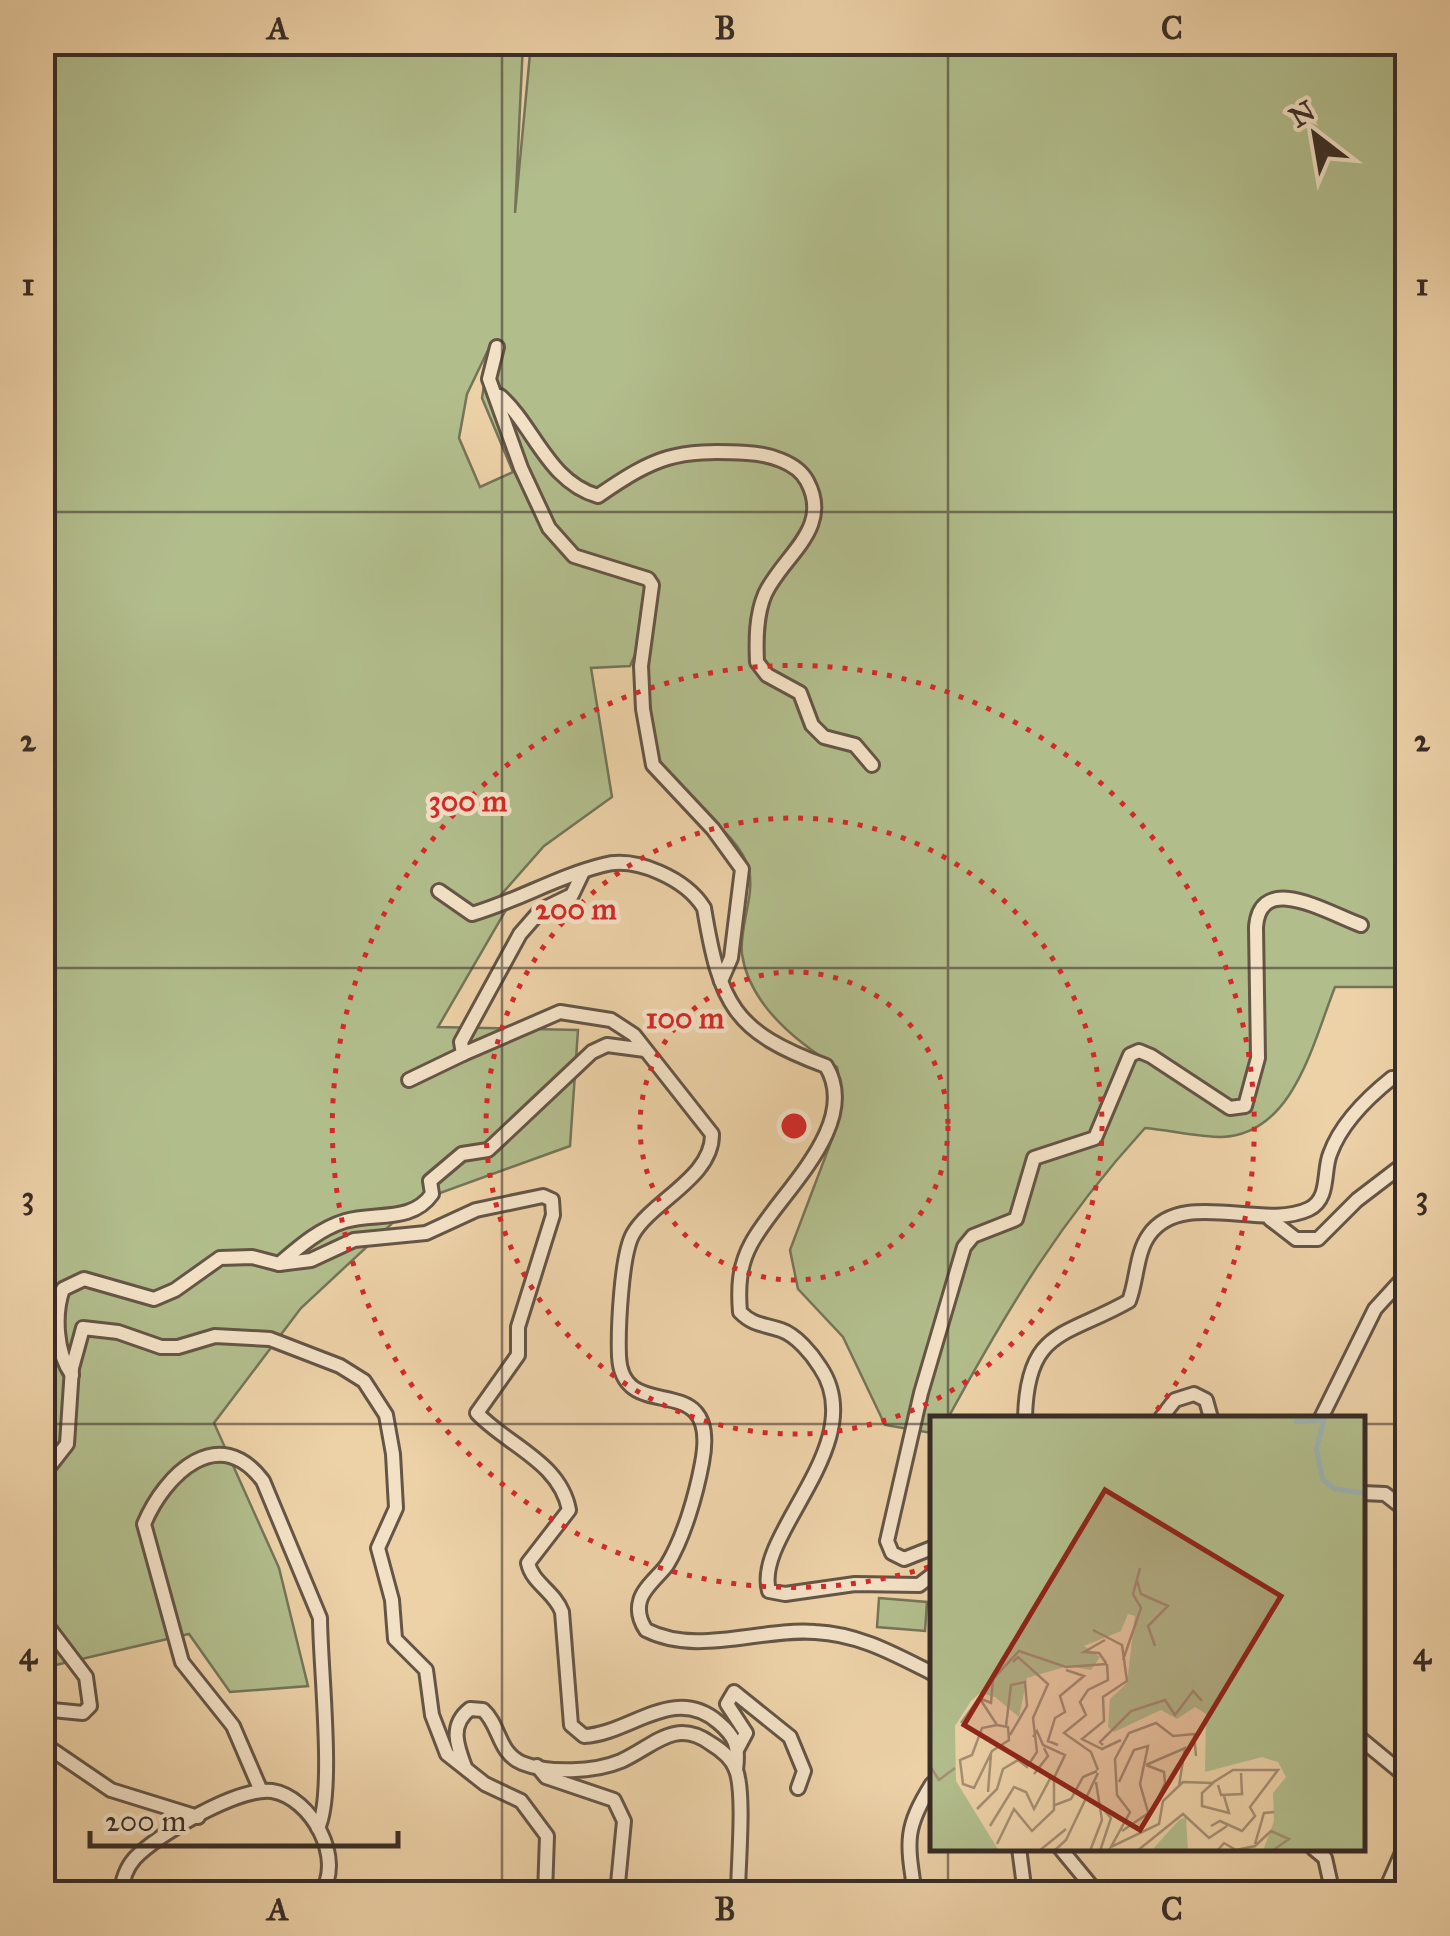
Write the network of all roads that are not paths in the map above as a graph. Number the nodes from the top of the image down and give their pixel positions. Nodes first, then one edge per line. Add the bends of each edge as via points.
1 (497, 347) dead end
2 (494, 392) junction
3 (872, 765) dead end
4 (582, 874) junction
5 (438, 892) dead end
6 (1361, 925) dead end
7 (721, 981) junction
8 (644, 1050) junction
9 (463, 1054) junction
10 (1392, 1078) dead end
11 (409, 1080) dead end
12 (1408, 1160) edge
13 (1270, 1219) junction
14 (279, 1264) junction
15 (1408, 1273) edge
16 (72, 1375) junction
17 (1025, 1416) edge
18 (1163, 1416) edge
19 (1210, 1416) edge
20 (1322, 1416) edge
21 (42, 1476) edge
22 (1365, 1493) edge
23 (1408, 1512) edge
24 (930, 1549) edge
25 (930, 1577) edge
26 (42, 1620) edge
27 (930, 1672) edge
28 (42, 1708) edge
29 (1365, 1742) edge
30 (42, 1743) edge
31 (738, 1748) junction
32 (537, 1766) junction
33 (466, 1770) junction
34 (736, 1770) junction
35 (1408, 1778) edge
36 (930, 1787) edge
37 (798, 1788) dead end
38 (262, 1791) junction
39 (198, 1817) junction
40 (318, 1828) junction
41 (1408, 1839) edge
42 (1018, 1851) edge
43 (1062, 1851) edge
44 (1317, 1851) edge
45 (734, 1891) edge
46 (121, 1894) edge
47 (320, 1894) edge
48 (545, 1894) edge
49 (617, 1894) edge
50 (914, 1894) edge
51 (1025, 1894) edge
52 (1098, 1894) edge
53 (1332, 1894) edge
54 (1384, 1894) edge

1 - 2 street via 490,362
2 - 3 street via 538,451 583,492 598,496 644,464 684,453 752,453 804,475 816,512 766,592 757,662 800,693 824,737 855,745
2 - 7 street via 549,528 574,556 652,585 642,666 653,765 742,869 732,958
4 - 5 street via 472,914
4 - 7 street via 603,865 636,866 685,886 704,908
4 - 9 street via 572,895 541,910 520,934 464,1030
6 - 24 street via 1280,895 1266,899 1256,927 1258,1058 1245,1106 1230,1108 1151,1056 1130,1055 1094,1138 1034,1158 1016,1219 973,1236 964,1247 924,1379 887,1542 904,1559
7 - 25 street via 730,1006 751,1030 826,1066 834,1078 825,1134 742,1264 740,1312 752,1324 786,1331 804,1348 836,1404 810,1487 774,1555 769,1591 919,1585
8 - 9 street via 624,1025 560,1012
8 - 14 street via 607,1045 592,1052 488,1150 462,1154 430,1181 432,1194 424,1205 338,1224
8 - 27 street via 703,1118 712,1143 632,1235 625,1275 622,1377 640,1394 684,1401 703,1434 702,1462 676,1546 640,1598 639,1619 646,1630 677,1639 836,1634 868,1641
9 - 11 street
10 - 13 street via 1360,1106 1333,1147 1316,1205
12 - 13 street via 1318,1238 1296,1239
13 - 17 street via 1212,1211 1160,1224 1143,1247 1129,1301 1070,1326 1040,1352
14 - 16 street via 220,1258 154,1299 84,1280 63,1289 60,1346
14 - 31 street via 311,1260 354,1240 426,1233 476,1210 544,1196 552,1200 518,1326 518,1355 477,1412 566,1492 569,1510 528,1563 562,1612 572,1725 584,1736 599,1735 687,1707 708,1714
15 - 20 street via 1375,1309
16 - 21 street via 68,1444
16 - 33 street via 83,1328 161,1347 215,1336 270,1340 364,1381 386,1415 392,1454 396,1508 378,1548 395,1639 426,1670 437,1732 447,1754
18 - 19 street via 1175,1400 1194,1394 1206,1400
22 - 23 street via 1385,1494
26 - 28 street via 86,1678 90,1706 63,1714
29 - 35 street
30 - 39 street via 111,1790
31 - 34 street
31 - 37 street via 746,1734 728,1704 734,1692 790,1737 804,1771
32 - 33 street via 520,1763 498,1741 492,1718 470,1709 456,1738
32 - 34 street via 600,1768 668,1734 694,1732 723,1751
32 - 49 street via 546,1777 614,1800 624,1821
33 - 48 street via 533,1813 547,1836
34 - 45 street
36 - 50 street via 911,1817
38 - 39 street
38 - 40 street via 278,1792
38 - 40 street via 233,1726 182,1662 144,1524 168,1483 215,1454 252,1466 263,1481 317,1607 326,1775 326,1813
39 - 46 street via 134,1859
40 - 47 street via 331,1861
41 - 54 street
42 - 51 street
43 - 52 street
44 - 53 street via 1325,1858

